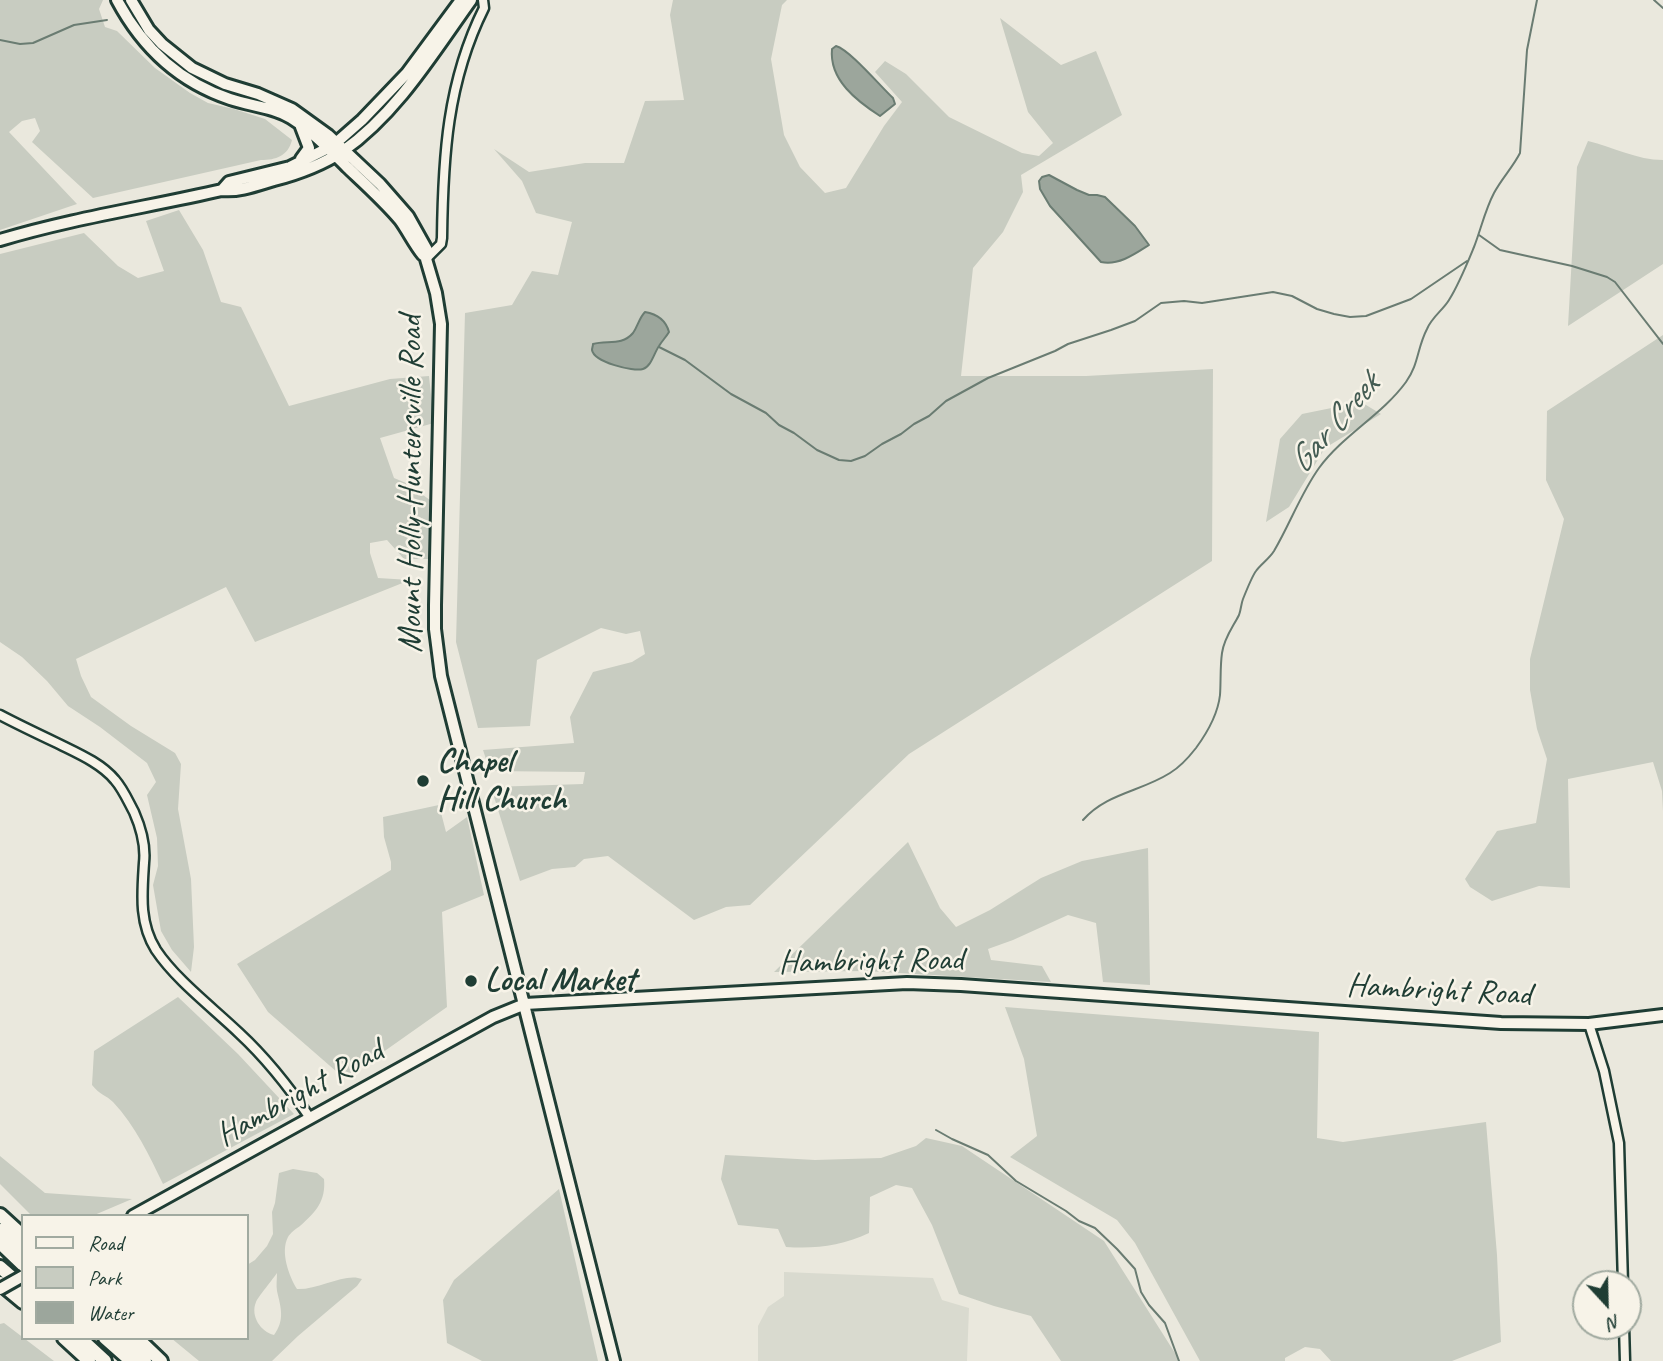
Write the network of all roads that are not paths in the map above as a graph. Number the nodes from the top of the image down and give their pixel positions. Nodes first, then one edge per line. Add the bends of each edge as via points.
1 (117, 0) edge
2 (131, 0) edge
3 (461, 0) edge
4 (471, 0) edge
5 (483, 0) edge
6 (300, 125) junction
7 (336, 149) junction
8 (290, 167) junction
9 (222, 191) junction
10 (0, 240) edge
11 (426, 259) junction
12 (0, 715) edge
13 (525, 1004) junction
14 (1663, 1015) edge
15 (1589, 1024) junction
16 (310, 1118) junction
17 (137, 1214) edge
18 (0, 1215) edge
19 (0, 1230) edge
20 (21, 1234) edge
21 (0, 1243) edge
22 (11, 1258) edge
23 (1623, 1270) edge
24 (21, 1277) edge
25 (21, 1282) edge
26 (0, 1283) edge
27 (0, 1289) edge
28 (21, 1301) edge
29 (66, 1340) edge
30 (82, 1340) edge
31 (97, 1340) edge
32 (107, 1340) edge
33 (123, 1340) edge
34 (139, 1340) edge
35 (1624, 1340) edge
36 (89, 1361) edge
37 (105, 1361) edge
38 (120, 1361) edge
39 (131, 1361) edge
40 (145, 1361) edge
41 (161, 1361) edge
42 (614, 1361) edge
43 (1625, 1361) edge

1 - 6 main road via 136,32 179,73 212,92 275,111
2 - 7 main road via 149,30 192,68 292,108 322,129
3 - 7 main road via 407,73
4 - 7 main road via 404,92 370,128
5 - 11 street via 450,111 441,244
6 - 7 main road
6 - 8 main road via 309,148
7 - 8 main road
7 - 9 main road via 283,178
7 - 11 main road, Mount Holly-Huntersville Road via 398,218
8 - 9 main road via 229,182
9 - 10 main road via 70,220
11 - 13 main road, Mount Holly-Huntersville Road via 441,324 438,654 446,702
12 - 16 street via 81,755 120,786 143,837 141,899 152,943 177,975 271,1067
13 - 15 main road, Hambright Road via 907,983 1501,1023
13 - 16 main road, Hambright Road
13 - 42 main road, Mount Holly-Huntersville Road
14 - 15 main road, Hambright Road
15 - 23 street via 1619,1143
16 - 17 main road, Hambright Road
18 - 20 highway
19 - 22 highway
21 - 22 highway
22 - 25 highway
24 - 27 main road, bridge
26 - 28 highway
29 - 36 highway
30 - 37 highway
31 - 38 highway
32 - 39 highway
33 - 40 highway
34 - 41 highway
35 - 43 street

